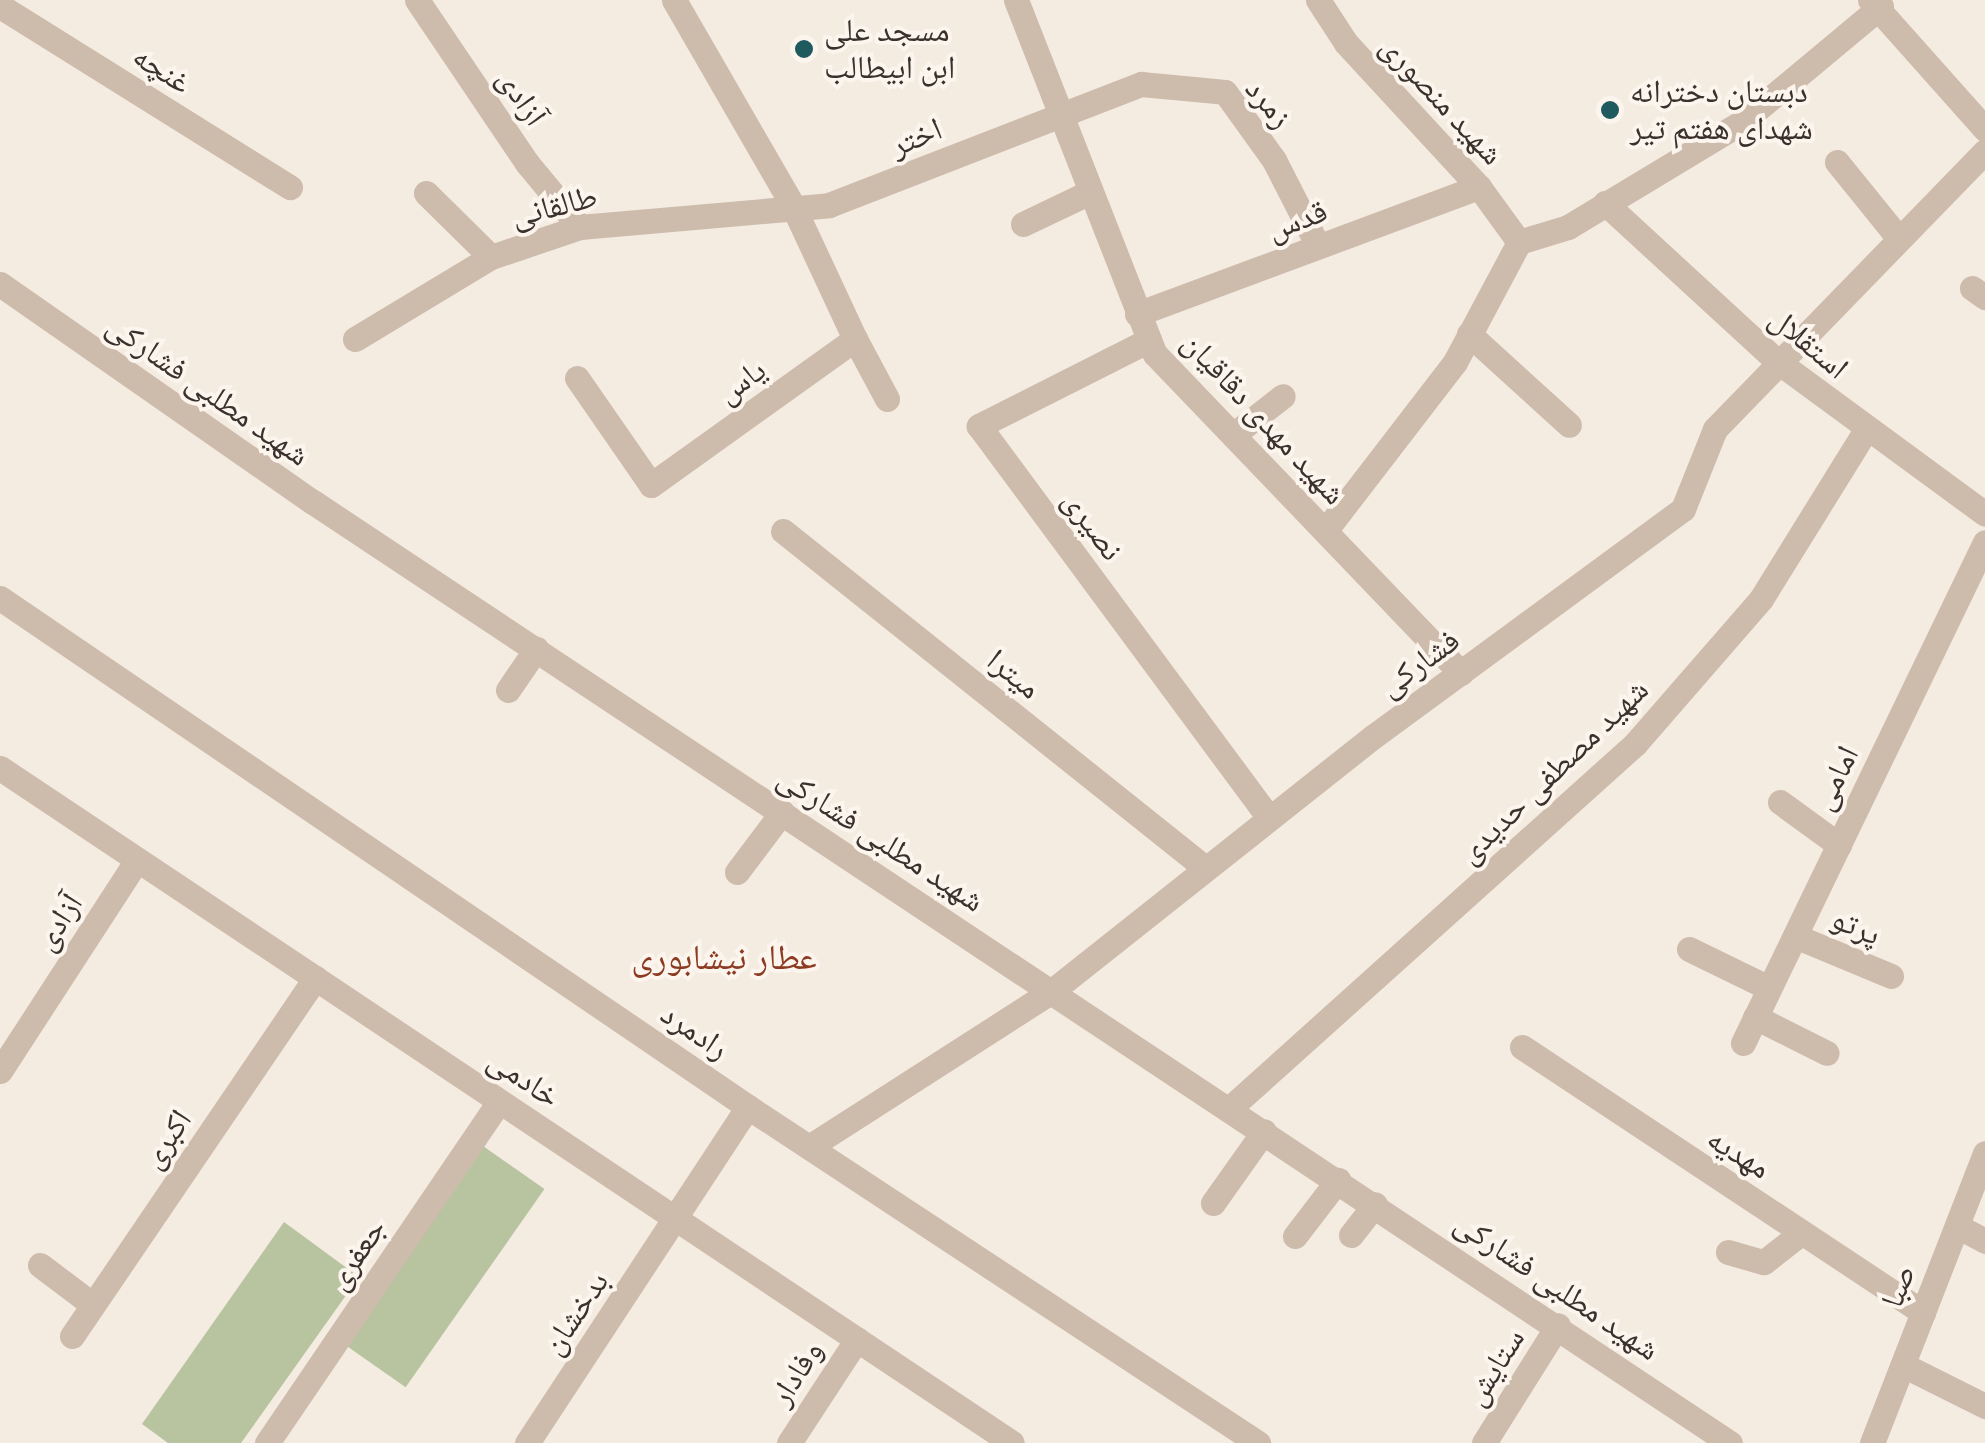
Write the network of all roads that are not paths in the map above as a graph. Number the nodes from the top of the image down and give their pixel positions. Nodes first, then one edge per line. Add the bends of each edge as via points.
1 (417, 0) edge
2 (674, 0) edge
3 (1016, 0) edge
4 (1318, 0) edge
5 (1875, 3) edge
6 (0, 6) edge
7 (1059, 112) junction
8 (1985, 129) edge
9 (1985, 151) edge
10 (1837, 162) dead end
11 (290, 186) dead end
12 (1479, 187) junction
13 (1090, 192) junction
14 (426, 194) dead end
15 (1604, 204) junction
16 (792, 206) junction
17 (1022, 224) dead end
18 (580, 226) junction
19 (1896, 236) junction
20 (1519, 242) junction
21 (1318, 246) junction
22 (491, 257) junction
23 (0, 284) edge
24 (1137, 314) junction
25 (1469, 334) junction
26 (355, 339) dead end
27 (855, 339) junction
28 (1149, 340) junction
29 (1777, 361) junction
30 (577, 378) dead end
31 (1283, 396) dead end
32 (887, 399) dead end
33 (1569, 425) dead end
34 (1865, 431) junction
35 (1233, 435) junction
36 (1985, 514) edge
37 (784, 531) dead end
38 (1325, 531) junction
39 (1985, 542) edge
40 (0, 598) edge
41 (536, 650) junction
42 (1462, 673) junction
43 (508, 690) dead end
44 (0, 768) edge
45 (1780, 802) dead end
46 (782, 812) junction
47 (1268, 818) junction
48 (1838, 845) junction
49 (137, 860) junction
50 (1204, 867) junction
51 (737, 872) dead end
52 (1795, 936) junction
53 (1689, 949) dead end
54 (1891, 976) dead end
55 (315, 978) junction
56 (1770, 988) junction
57 (1052, 991) junction
58 (1756, 1017) junction
59 (1743, 1043) dead end
60 (1522, 1047) dead end
61 (1827, 1053) dead end
62 (0, 1071) edge
63 (499, 1100) junction
64 (748, 1106) junction
65 (1230, 1108) junction
66 (1264, 1131) junction
67 (809, 1147) junction
68 (1985, 1153) edge
69 (1338, 1180) junction
70 (1213, 1203) dead end
71 (1375, 1204) junction
72 (676, 1218) junction
73 (1956, 1226) junction
74 (1802, 1233) junction
75 (1351, 1235) dead end
76 (1295, 1236) dead end
77 (1985, 1241) edge
78 (1728, 1252) dead end
79 (40, 1265) dead end
80 (93, 1305) junction
81 (1923, 1312) junction
82 (1558, 1325) junction
83 (72, 1336) dead end
84 (857, 1339) junction
85 (1902, 1365) junction
86 (1985, 1406) edge
87 (267, 1443) edge
88 (527, 1443) edge
89 (790, 1443) edge
90 (1012, 1443) edge
91 (1258, 1443) edge
92 (1484, 1443) edge
93 (1730, 1443) edge
94 (1872, 1443) edge

1 - 18 street, آزادی via 527,163
2 - 16 street
3 - 7 street, شهید مهدی دقاقیان
4 - 12 street, شهید منصوری via 1346,43
5 - 8 street
5 - 15 street via 1742,122
6 - 11 street, غنچه
7 - 13 street, شهید مهدی دقاقیان
7 - 16 street, اختر via 828,205
7 - 21 street, زمرد via 1141,84 1225,92 1274,160
9 - 19 street, فشارکی
10 - 19 street
12 - 20 street, شهید منصوری
12 - 21 street, قدس
13 - 17 street
13 - 24 street, شهید مهدی دقاقیان
14 - 22 street
15 - 20 street via 1568,227
15 - 29 street, استقلال
16 - 18 street, طالقانی
16 - 27 street
18 - 22 street, طالقانی
19 - 29 street, فشارکی
20 - 25 street
21 - 24 street, قدس
22 - 26 street, طالقانی
23 - 41 street, شهید مطلبی فشارکی
24 - 28 street, شهید مهدی دقاقیان
25 - 33 street
25 - 38 street via 1455,362
27 - 30 street, یاس via 651,486
27 - 32 street
28 - 35 street, شهید مهدی دقاقیان
28 - 47 street, نصیری via 978,426
29 - 34 street, استقلال
29 - 42 street, فشارکی via 1715,429 1683,509
31 - 35 street
34 - 36 street, استقلال
34 - 65 street, شهید مصطفی حدیدی via 1761,600 1635,744
35 - 38 street, شهید مهدی دقاقیان
37 - 50 street, میترا
38 - 42 street, شهید مهدی دقاقیان
39 - 48 street, امامی
40 - 64 street, رادمرد
41 - 43 street
41 - 46 street, شهید مطلبی فشارکی
42 - 47 street, فشارکی
44 - 49 street, خادمی
45 - 48 street
46 - 51 street
46 - 57 street, شهید مطلبی فشارکی
47 - 50 street, فشارکی
48 - 52 street, امامی
49 - 55 street, خادمی
49 - 62 street, آزادی
50 - 57 street, فشارکی
52 - 54 street, پرتو
52 - 56 street, امامی
53 - 56 street
55 - 63 street, خادمی
55 - 80 street, اکبری
56 - 58 street, امامی
57 - 65 street, شهید مطلبی فشارکی
57 - 67 street, فشارکی
58 - 59 street, امامی
58 - 61 street
60 - 74 street, مهدیه
63 - 72 street, خادمی
63 - 87 street, جعفری
64 - 67 street, رادمرد
64 - 72 street, بدخشان
65 - 66 street, شهید مطلبی فشارکی
66 - 69 street, شهید مطلبی فشارکی
66 - 70 street
67 - 91 street, رادمرد
68 - 73 street, صبا
69 - 71 street, شهید مطلبی فشارکی
69 - 76 street
71 - 75 street
71 - 82 street, شهید مطلبی فشارکی
72 - 84 street, خادمی
72 - 88 street, بدخشان
73 - 77 street
73 - 81 street, صبا
74 - 78 street via 1764,1262
74 - 81 street, مهدیه
79 - 80 street
80 - 83 street, اکبری
81 - 85 street, صبا
82 - 92 street, ستایش
82 - 93 street, شهید مطلبی فشارکی
84 - 89 street, وفادار
84 - 90 street, خادمی
85 - 86 street
85 - 94 street, صبا

